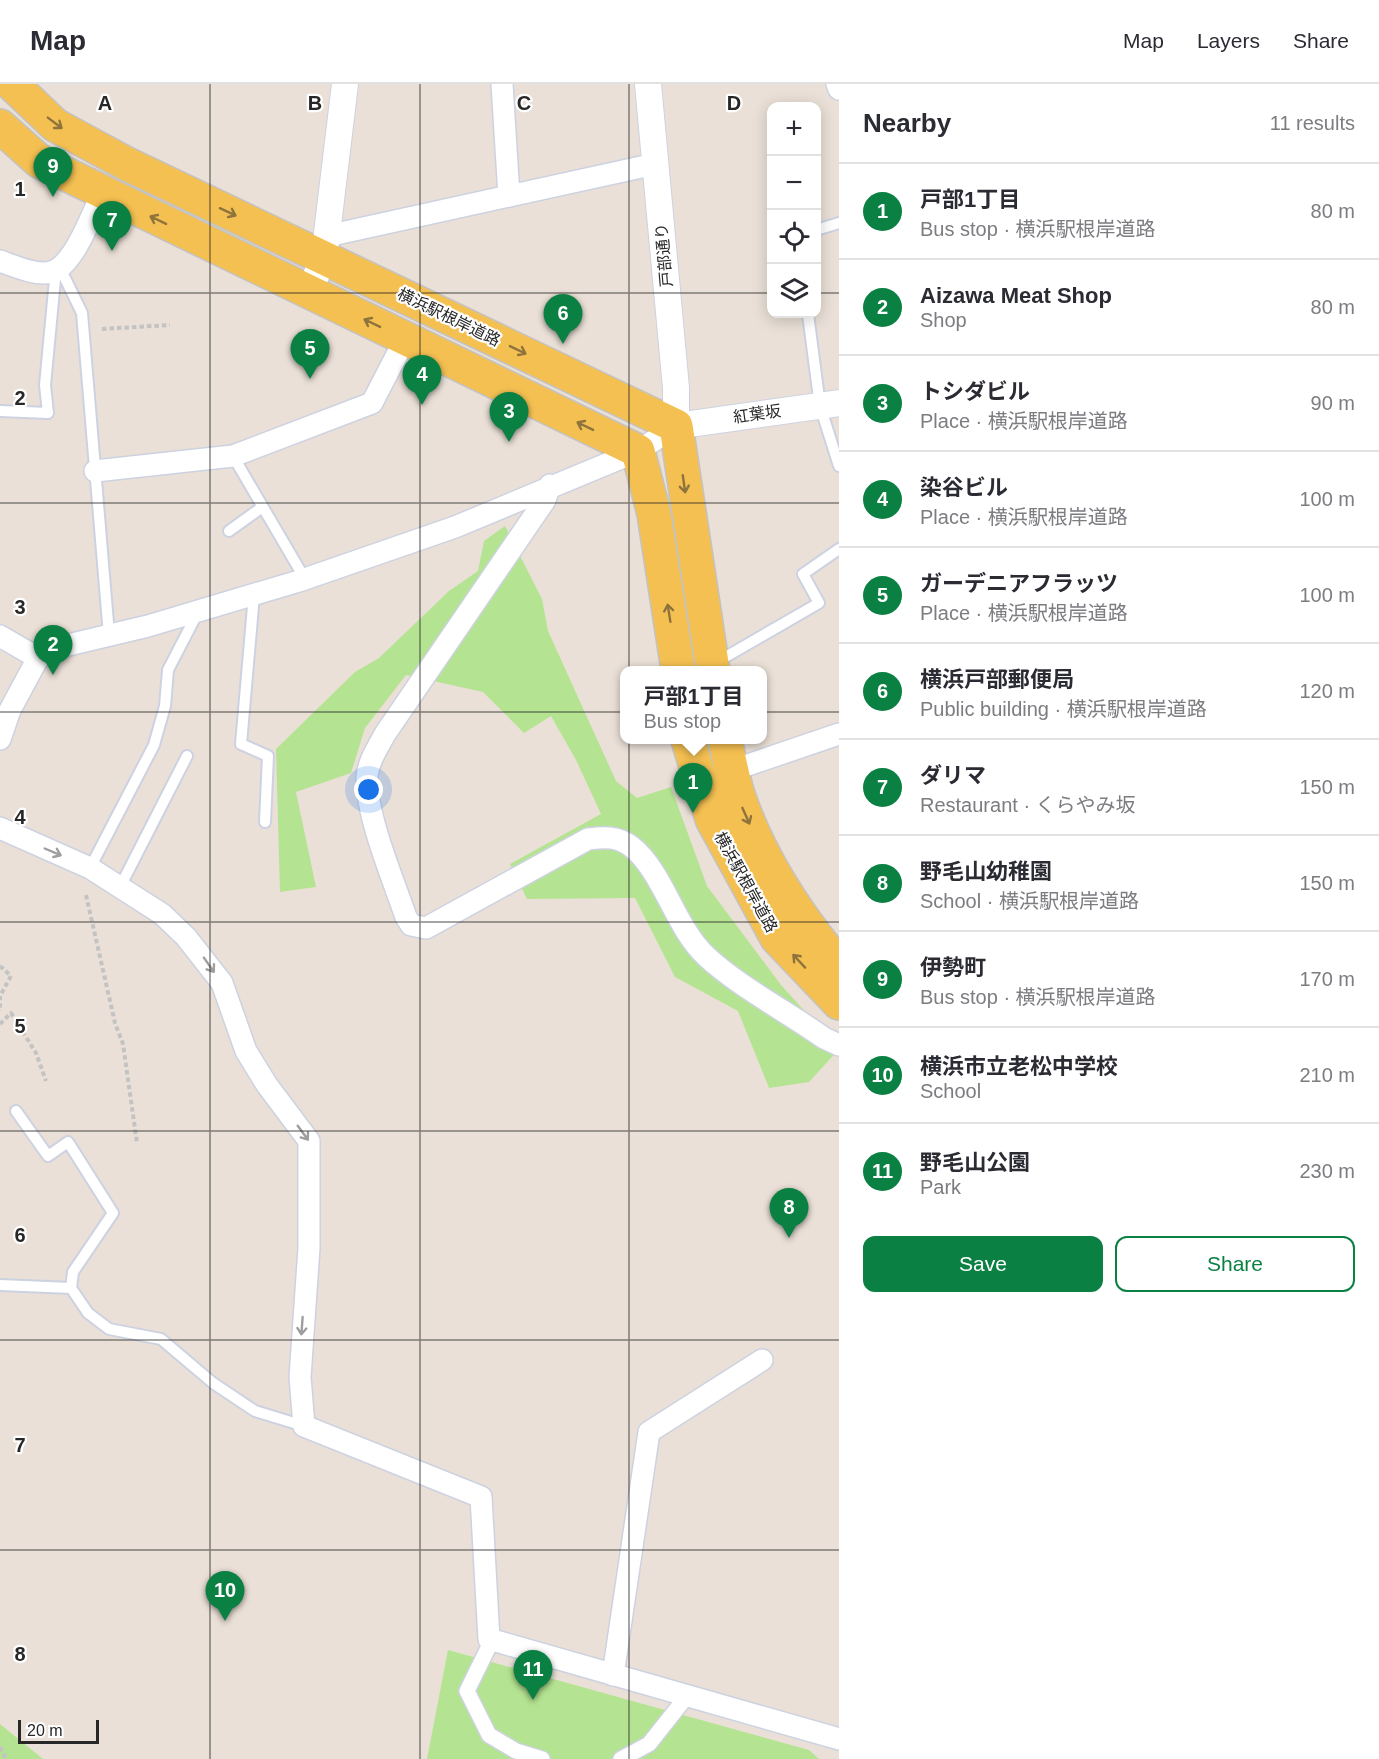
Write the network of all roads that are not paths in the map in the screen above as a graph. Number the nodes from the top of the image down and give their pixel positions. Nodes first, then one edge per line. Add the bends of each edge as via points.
1 (12, 84) edge
2 (345, 84) edge
3 (502, 84) edge
4 (648, 84) edge
5 (837, 84) edge
6 (839, 89) edge
7 (0, 126) edge
8 (655, 164) junction
9 (102, 194) junction
10 (509, 196) junction
11 (839, 223) edge
12 (821, 228) edge
13 (326, 247) junction
14 (0, 261) edge
15 (58, 267) junction
16 (308, 293) junction
17 (809, 318) edge
18 (405, 339) junction
19 (829, 404) edge
20 (0, 411) edge
21 (676, 426) junction
22 (638, 451) junction
23 (233, 456) junction
24 (839, 466) edge
25 (95, 471) junction
26 (550, 485) junction
27 (261, 508) junction
28 (229, 531) dead end
29 (839, 549) edge
30 (305, 579) junction
31 (254, 595) junction
32 (198, 612) junction
33 (109, 635) junction
34 (0, 636) edge
35 (38, 658) junction
36 (677, 666) edge
37 (713, 666) edge
38 (716, 666) edge
39 (839, 734) edge
40 (0, 740) edge
41 (689, 744) edge
42 (729, 755) edge
43 (187, 756) dead end
44 (266, 822) dead end
45 (0, 828) edge
46 (94, 870) junction
47 (120, 886) junction
48 (839, 966) edge
49 (839, 1003) edge
50 (839, 1045) edge
51 (16, 1111) dead end
52 (0, 1285) edge
53 (70, 1288) junction
54 (762, 1360) dead end
55 (304, 1426) junction
56 (492, 1640) junction
57 (613, 1675) junction
58 (687, 1696) junction
59 (839, 1739) edge
60 (542, 1759) edge
61 (621, 1759) edge

1 -> 13 main road, 横浜駅根岸道路 via 55,125 127,164
2 - 13 street
3 - 10 street
4 - 8 street, 戸部通り
5 - 6 street
7 - 9 main road via 39,161
8 - 10 street
8 - 21 street, 戸部通り via 676,388
9 - 15 street via 70,258
16 -> 9 main road
10 - 13 street
11 - 12 lane
13 - 16 street
13 -> 21 main road, 横浜駅根岸道路
14 - 15 street via 32,271 52,272
15 - 20 lane via 45,385 48,413
15 - 25 lane via 82,313
18 -> 16 main road
17 - 19 lane
22 -> 18 main road
18 - 23 street via 372,403
19 - 21 street, 紅葉坂
19 - 24 lane
21 - 22 street
21 -> 37 main road
22 - 26 street
36 -> 22 main road via 654,514
23 - 25 street
23 - 27 lane
25 - 33 lane
26 - 30 street via 455,527
26 - 50 street via 545,500 385,734 369,764 367,776 374,819 406,917 411,925 426,928 588,839 606,836 621,840 648,867 707,957
27 - 28 lane
27 - 30 lane
29 - 38 lane via 803,574 819,603
30 - 31 street
31 - 32 street
31 - 44 lane via 241,744 268,756
32 - 33 street
32 - 46 lane via 168,670 165,706 154,745
33 - 35 street via 64,646
34 - 35 street
35 - 40 street via 10,710
39 - 42 street
49 -> 41 main road, 横浜駅根岸道路 via 777,938 712,819
42 -> 48 main road, 横浜駅根岸道路 via 740,801 770,870
43 - 47 lane
45 -> 46 street
46 - 47 street
47 -> 55 street via 162,914 206,960 222,983 246,1052 309,1141 309,1248 300,1366
51 - 53 lane via 48,1156 68,1142 112,1213 73,1272
52 - 53 lane
53 - 55 lane via 88,1313 109,1329 161,1339 213,1383 255,1411
54 - 57 street via 649,1432
55 - 56 street via 481,1497
56 - 57 street
56 - 60 street via 467,1691 489,1735 516,1751
57 - 58 street
58 - 59 street
58 - 61 street via 649,1744

